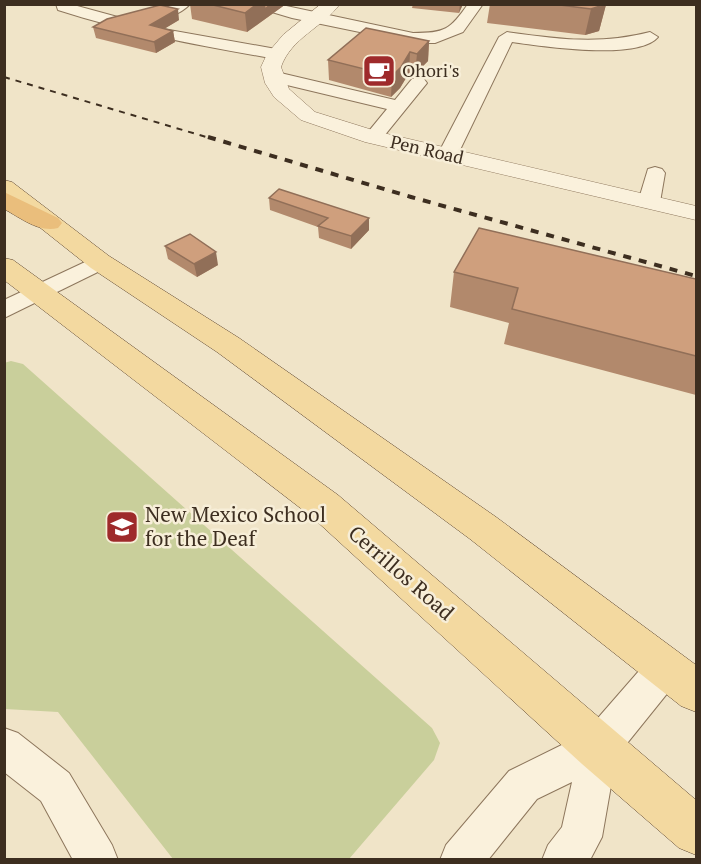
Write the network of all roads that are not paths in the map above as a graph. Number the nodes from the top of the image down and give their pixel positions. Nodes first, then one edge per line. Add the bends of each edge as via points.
1 (63, 4) edge
2 (183, 4) edge
3 (260, 4) edge
4 (332, 4) edge
5 (476, 4) edge
6 (314, 19) junction
7 (107, 21) junction
8 (650, 37) dead end
9 (276, 54) junction
10 (272, 76) junction
11 (418, 83) dead end
12 (398, 106) junction
13 (373, 137) junction
14 (448, 154) junction
15 (655, 173) dead end
16 (4, 187) edge
17 (4, 199) edge
18 (649, 202) junction
19 (696, 213) edge
20 (49, 224) junction
21 (100, 262) junction
22 (4, 266) edge
23 (39, 291) junction
24 (4, 310) edge
25 (665, 668) junction
26 (696, 692) edge
27 (4, 747) edge
28 (598, 748) junction
29 (696, 831) edge
30 (97, 860) edge
31 (461, 860) edge
32 (563, 860) edge

1 - 7 lane
2 - 7 lane via 171,13
3 - 6 lane
4 - 6 street
5 - 6 lane via 458,29 435,38 413,38
6 - 9 street
7 - 9 lane
8 - 14 lane via 584,47 507,37
9 - 10 street
10 - 12 lane
10 - 13 street, Pen Road via 281,93 308,116
11 - 12 lane
12 - 13 lane
13 - 14 street, Pen Road
14 - 18 street, Pen Road
15 - 18 lane
16 - 20 main road
17 - 20 highway
18 - 19 street, Pen Road
20 - 21 main road
21 - 23 lane
21 - 25 main road via 228,345 483,528
22 - 23 main road, Cerrillos Road
23 - 24 lane
23 - 28 main road, Cerrillos Road via 325,506
25 - 26 main road
25 - 28 lane
27 - 30 lane via 55,787
28 - 29 main road, Cerrillos Road
28 - 31 lane via 523,785
28 - 32 lane via 581,837

